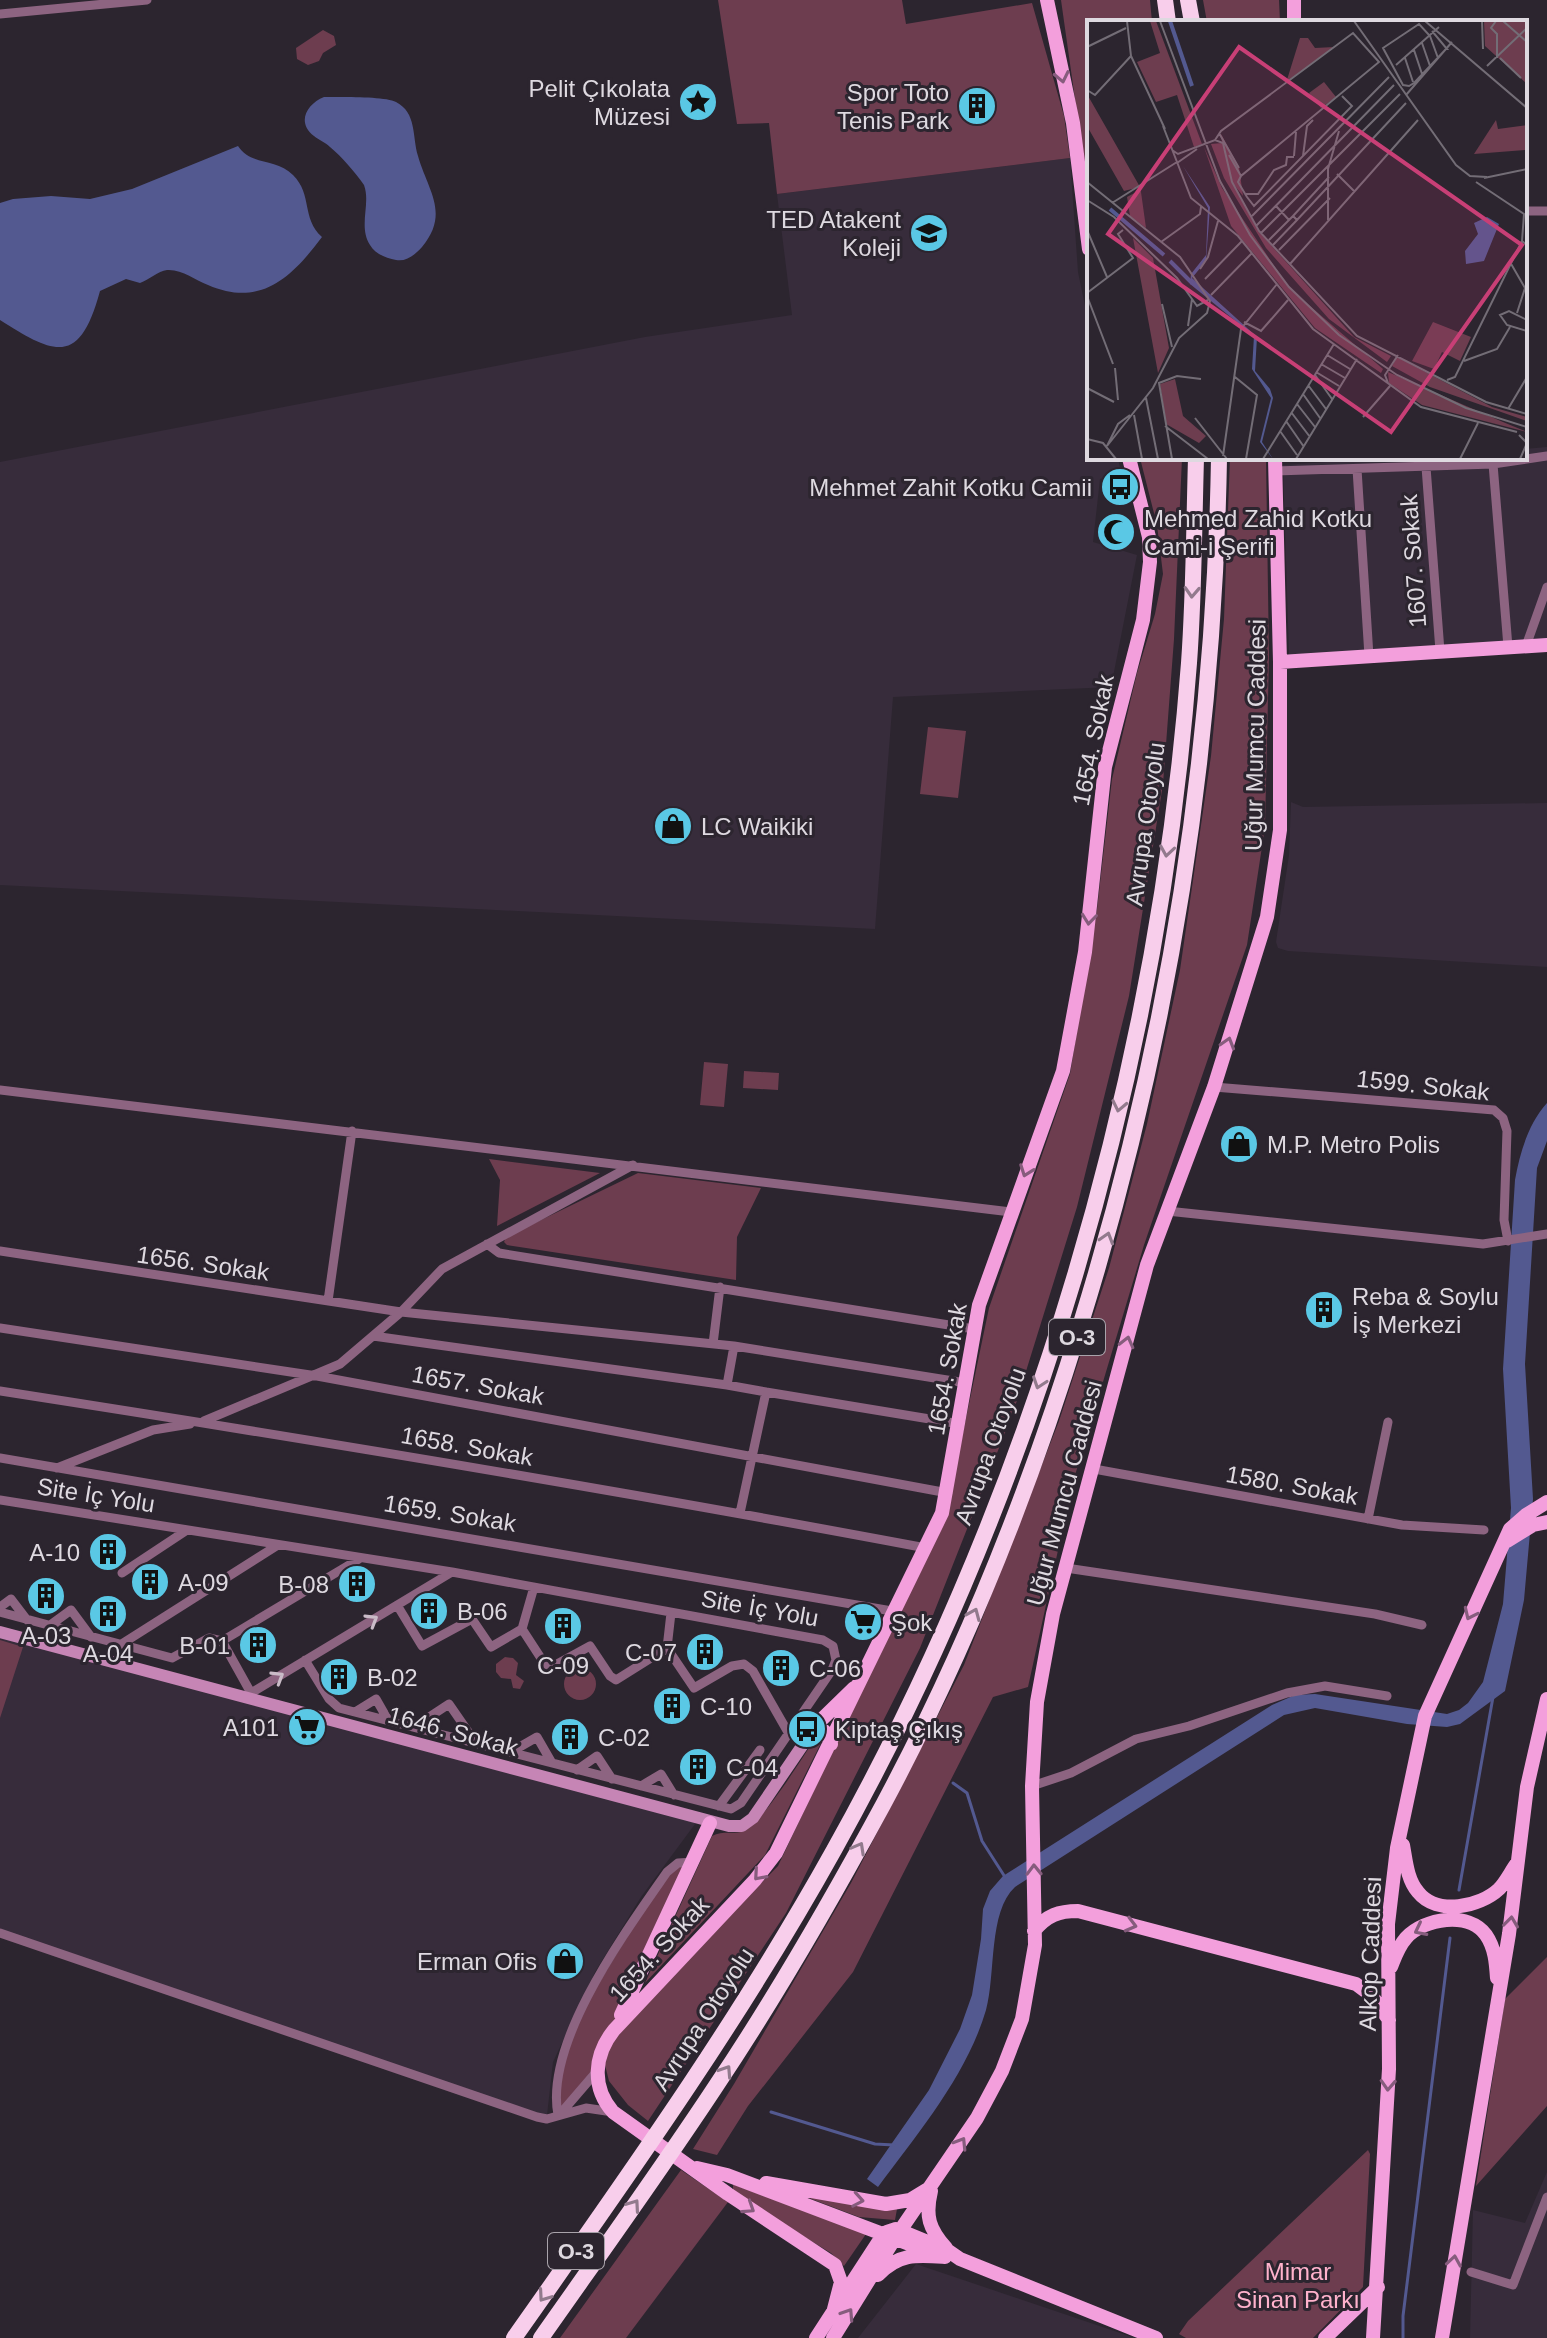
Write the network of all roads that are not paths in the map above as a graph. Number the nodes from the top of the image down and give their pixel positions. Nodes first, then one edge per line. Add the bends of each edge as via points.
1 (140, 0) edge
2 (147, 0) edge
3 (1047, 0) edge
4 (1165, 0) edge
5 (1188, 0) edge
6 (0, 14) edge
7 (1168, 20) edge
8 (1192, 20) edge
9 (1087, 233) edge
10 (1547, 456) edge
11 (1527, 459) edge
12 (1130, 460) edge
13 (1196, 460) edge
14 (1219, 460) edge
15 (1520, 460) edge
16 (1275, 464) edge
17 (1493, 464) junction
18 (1426, 467) junction
19 (1357, 469) junction
20 (1547, 587) edge
21 (1547, 645) edge
22 (1526, 646) junction
23 (1508, 647) junction
24 (1440, 651) junction
25 (1369, 656) junction
26 (1280, 662) junction
27 (1214, 1087) junction
28 (0, 1090) edge
29 (352, 1131) junction
30 (633, 1165) junction
31 (1167, 1211) junction
32 (1011, 1212) junction
33 (1547, 1234) edge
34 (1508, 1241) junction
35 (487, 1244) junction
36 (0, 1251) edge
37 (720, 1287) junction
38 (328, 1301) junction
39 (401, 1312) junction
40 (0, 1328) edge
41 (974, 1329) junction
42 (373, 1336) junction
43 (713, 1344) junction
44 (734, 1346) junction
45 (317, 1376) junction
46 (966, 1383) junction
47 (727, 1385) junction
48 (0, 1391) edge
49 (766, 1392) junction
50 (202, 1422) junction
51 (1388, 1422) dead end
52 (960, 1424) junction
53 (752, 1455) junction
54 (0, 1458) edge
55 (57, 1468) junction
56 (1094, 1469) junction
57 (948, 1493) junction
58 (0, 1500) edge
59 (1547, 1502) edge
60 (740, 1513) junction
61 (1368, 1519) junction
62 (1547, 1522) edge
63 (187, 1530) junction
64 (1484, 1530) dead end
65 (1504, 1544) junction
66 (278, 1545) junction
67 (926, 1548) junction
68 (359, 1559) junction
69 (1066, 1568) junction
70 (452, 1572) junction
71 (122, 1573) dead end
72 (534, 1587) junction
73 (397, 1605) junction
74 (0, 1610) edge
75 (892, 1611) junction
76 (671, 1613) junction
77 (27, 1620) junction
78 (1422, 1625) dead end
79 (49, 1626) junction
80 (522, 1629) junction
81 (0, 1632) edge
82 (91, 1637) junction
83 (222, 1641) junction
84 (120, 1645) junction
85 (667, 1648) junction
86 (305, 1660) junction
87 (860, 1682) junction
88 (250, 1696) junction
89 (1387, 1696) dead end
90 (1547, 1699) edge
91 (811, 1701) junction
92 (355, 1712) junction
93 (828, 1713) junction
94 (802, 1714) junction
95 (388, 1720) junction
96 (817, 1724) junction
97 (414, 1727) junction
98 (789, 1734) junction
99 (476, 1743) junction
100 (831, 1744) junction
101 (760, 1750) dead end
102 (511, 1752) junction
103 (552, 1763) junction
104 (577, 1770) junction
105 (612, 1779) junction
106 (641, 1786) junction
107 (1032, 1786) junction
108 (674, 1795) junction
109 (719, 1806) junction
110 (710, 1823) junction
111 (1401, 1828) junction
112 (694, 1862) junction
113 (1518, 1862) junction
114 (1034, 1931) junction
115 (0, 1933) edge
116 (1389, 1973) junction
117 (1499, 1994) junction
118 (1389, 2020) junction
119 (614, 2030) junction
120 (598, 2070) junction
121 (613, 2112) junction
122 (558, 2115) junction
123 (685, 2164) junction
124 (727, 2175) junction
125 (932, 2187) junction
126 (1547, 2197) edge
127 (894, 2234) junction
128 (951, 2255) junction
129 (1471, 2272) dead end
130 (1378, 2287) junction
131 (864, 2289) junction
132 (833, 2313) junction
133 (514, 2338) edge
134 (541, 2338) edge
135 (816, 2338) edge
136 (833, 2338) edge
137 (1156, 2338) edge
138 (1325, 2338) edge
139 (1373, 2338) edge
140 (1442, 2338) edge

1 - 2 street
1 - 6 street
3 -> 9 main road via 1073,123
4 - 7 highway
5 - 8 highway
10 - 11 street
12 -> 32 main road, 1654. Sokak via 1149,537 1143,620 1105,767 1085,952 1063,1071
13 -> 133 highway, Avrupa Otoyolu / O-3 via 1189,663 1156,923 1115,1124 1042,1375 981,1542 836,1846 664,2124
134 -> 14 highway, Avrupa Otoyolu / O-3 via 683,2136 784,1979 886,1799 966,1634 1033,1468 1114,1214 1167,982 1187,866 1211,654
15 - 17 street
16 - 19 street
16 - 26 main road, Uğur Mumcu Caddesi
17 - 18 street
17 - 23 street
18 - 19 street
18 - 24 street, 1607. Sokak
19 - 25 street
20 - 22 street
21 - 22 main road
22 - 23 main road
23 - 24 main road
24 - 25 main road
25 - 26 main road
27 -> 26 main road, Uğur Mumcu Caddesi via 1267,917 1280,830
27 - 31 main road, Uğur Mumcu Caddesi
27 - 34 street, 1599. Sokak via 1494,1110 1507,1131
28 - 29 street
29 - 30 street
29 - 38 street
30 - 32 street
30 - 35 street
31 - 34 street via 1483,1244
56 -> 31 main road, Uğur Mumcu Caddesi via 1147,1265
32 - 41 main road, 1654. Sokak
33 - 34 street
35 - 37 street via 499,1253
35 - 39 street via 442,1269
36 - 38 street, 1656. Sokak
37 - 41 street
37 - 43 street
38 - 39 street, 1656. Sokak
39 - 42 street
39 - 43 street, 1656. Sokak
40 - 45 street, 1657. Sokak
41 - 46 main road, 1654. Sokak
42 - 45 street
42 - 47 street
43 - 44 street, 1656. Sokak
44 - 46 street, 1656. Sokak
44 - 47 street
45 - 50 street
45 - 53 street, 1657. Sokak
46 - 52 main road, 1654. Sokak
47 - 49 street
48 - 50 street, 1658. Sokak
49 - 52 street
49 - 53 street
50 - 55 street via 153,1430
50 - 60 street, 1658. Sokak
51 - 61 street
52 - 57 main road, 1654. Sokak
53 - 57 street, 1657. Sokak
53 - 60 street
54 - 55 street, 1659. Sokak
55 - 75 street, 1659. Sokak
56 - 61 street, 1580. Sokak
56 - 69 main road, Uğur Mumcu Caddesi
57 - 67 main road, 1654. Sokak
58 - 63 street, Site İç Yolu
59 - 65 main road, Alkop Caddesi via 1510,1529
60 - 67 street, 1658. Sokak
61 - 64 street, 1580. Sokak
62 - 65 main road
63 - 66 street, Site İç Yolu
63 - 71 street, Site İç Yolu
65 -> 111 main road, Alkop Caddesi via 1425,1716
66 - 68 street, Site İç Yolu
66 - 84 street
67 - 75 main road, 1654. Sokak
68 - 70 street, Site İç Yolu
68 - 83 street
69 - 78 street
69 - 107 main road, Uğur Mumcu Caddesi via 1037,1702
70 - 72 street, Site İç Yolu
70 - 73 street
72 - 76 street, Site İç Yolu
72 - 80 street
73 - 80 street via 423,1647 471,1619 491,1647
86 -> 73 street
74 - 77 street
74 - 77 street via 11,1599
75 - 87 main road, 1654. Sokak
76 - 85 street, Site İç Yolu
76 - 91 street, Site İç Yolu via 827,1641 835,1649 836,1664
77 - 79 street
79 - 82 street
79 - 82 street via 71,1610
80 - 85 street via 547,1669 590,1646 613,1680
81 - 88 street, 1646. Sokak
82 - 84 street
83 - 84 street via 209,1638 173,1658
83 - 88 street
85 - 98 street via 694,1688 735,1665 747,1666
88 -> 86 street
86 - 92 street via 333,1704
87 - 93 main road
87 - 100 main road, 1654. Sokak
88 - 110 street, 1646. Sokak
89 - 107 street via 1325,1686 1287,1693 1136,1739 1071,1773
90 - 113 main road via 1527,1787
91 - 93 street
91 - 94 street, Site İç Yolu
92 - 95 street
92 - 95 street via 376,1699
93 - 96 main road
94 - 96 street
94 - 98 street, Site İç Yolu
95 - 97 street
96 - 100 main road
96 - 110 street, 1646. Sokak via 750,1821 739,1826
97 - 99 street
97 - 99 street via 449,1704
98 - 109 street, Site İç Yolu via 739,1806
99 - 102 street
100 -> 119 main road, 1654. Sokak via 769,1863
101 - 109 street
102 - 103 street
102 - 103 street via 537,1737
103 - 104 street
104 - 105 street
104 - 105 street via 597,1756
105 - 106 street
106 - 108 street
106 - 108 street via 661,1774
114 -> 107 main road, Uğur Mumcu Caddesi
108 - 109 street
110 - 112 main road
111 - 113 main road via 1407,1872 1419,1894 1432,1902 1463,1907 1485,1898
111 - 116 main road, Alkop Caddesi via 1388,1924
112 - 119 main road
112 - 122 street via 678,1863 667,1872 602,1971 561,2060
117 -> 113 main road
114 -> 118 main road via 1049,1916 1078,1911 1356,1984
125 -> 114 main road, Uğur Mumcu Caddesi via 977,2118 1013,2046 1030,1982
115 - 122 street via 537,2117
117 -> 116 main road via 1495,1953 1485,1933 1457,1919 1421,1927 1407,1936
116 - 118 main road, Alkop Caddesi
140 -> 117 main road
118 -> 130 main road, Alkop Caddesi
119 - 120 main road, 1654. Sokak via 602,2046
120 - 121 main road via 601,2093
120 - 122 street
121 - 122 street via 586,2108
121 - 123 main road
123 - 124 main road
123 -> 132 main road via 835,2265 841,2282
124 -> 125 main road via 886,2204 910,2200
124 - 127 main road
125 - 127 main road, Uğur Mumcu Caddesi
125 - 128 main road via 928,2220
126 - 129 street via 1513,2285
127 - 128 main road
127 - 131 main road
127 - 132 main road
128 - 131 main road via 901,2257
128 - 137 main road
130 - 138 main road
130 - 139 main road, Alkop Caddesi
136 -> 131 main road
132 - 135 main road

